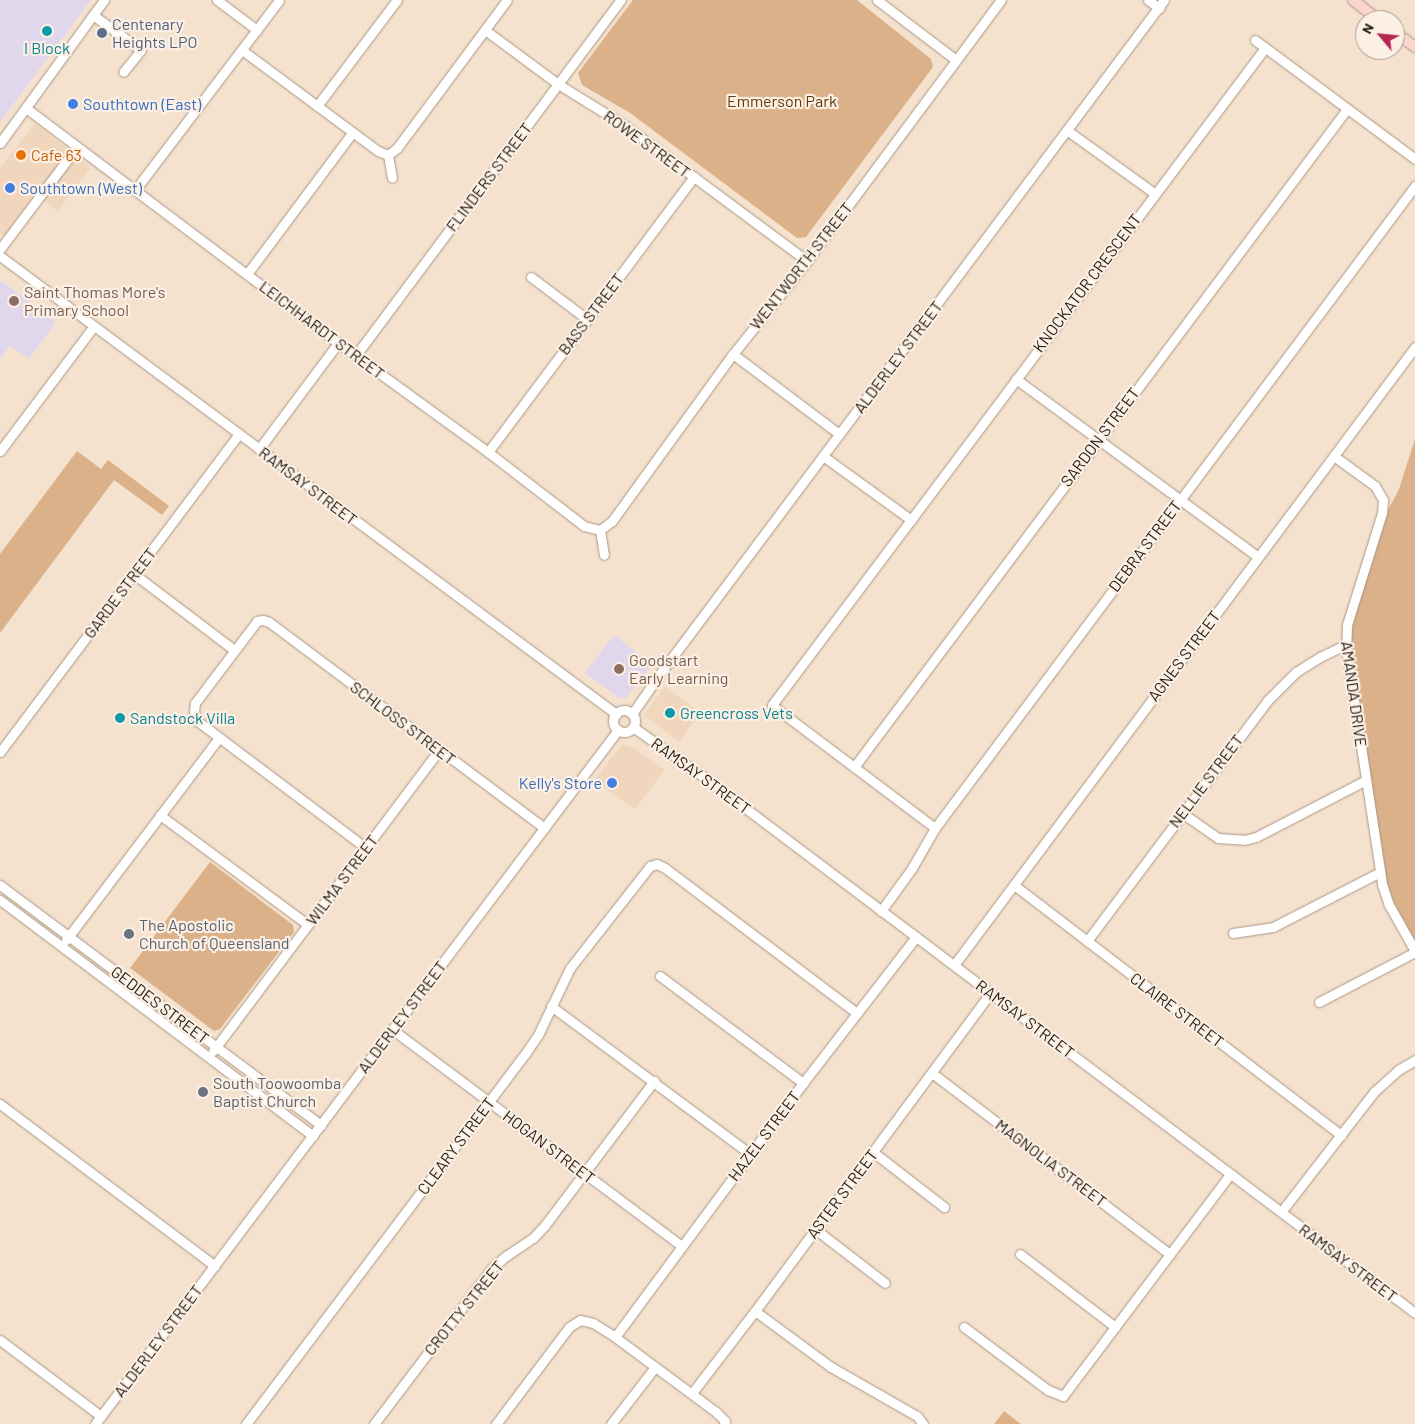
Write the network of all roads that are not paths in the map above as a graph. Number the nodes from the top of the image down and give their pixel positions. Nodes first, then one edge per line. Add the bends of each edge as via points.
1 (104, 0) edge
2 (217, 0) edge
3 (279, 0) edge
4 (397, 0) edge
5 (508, 0) edge
6 (621, 0) edge
7 (877, 0) edge
8 (1001, 0) edge
9 (1148, 0) edge
10 (1352, 0) edge
11 (1161, 4) edge
12 (1366, 10) edge
13 (93, 15) junction
14 (257, 30) junction
15 (485, 30) junction
16 (1255, 40) dead end
17 (1265, 48) junction
18 (242, 50) junction
19 (956, 60) junction
20 (122, 72) dead end
21 (558, 84) junction
22 (317, 106) junction
23 (26, 108) junction
24 (1347, 109) junction
25 (1068, 131) junction
26 (352, 133) junction
27 (0, 143) edge
28 (77, 147) junction
29 (388, 155) junction
30 (1415, 159) edge
31 (694, 177) junction
32 (392, 178) dead end
33 (1415, 186) edge
34 (135, 190) junction
35 (1154, 194) junction
36 (0, 249) edge
37 (0, 256) edge
38 (807, 261) junction
39 (247, 274) junction
40 (530, 277) dead end
41 (587, 319) junction
42 (94, 326) junction
43 (338, 342) junction
44 (1415, 347) edge
45 (733, 354) junction
46 (356, 355) junction
47 (1016, 379) junction
48 (239, 434) junction
49 (839, 434) junction
50 (1098, 439) junction
51 (259, 449) junction
52 (0, 451) edge
53 (488, 452) junction
54 (823, 456) junction
55 (1334, 456) junction
56 (1180, 500) junction
57 (911, 520) junction
58 (600, 530) junction
59 (604, 555) dead end
60 (1258, 557) junction
61 (134, 574) junction
62 (1345, 645) junction
63 (234, 650) junction
64 (772, 705) junction
65 (762, 708) dead end
66 (616, 714) junction
67 (632, 714) junction
68 (633, 727) junction
69 (618, 730) junction
70 (218, 738) junction
71 (439, 750) junction
72 (0, 752) edge
73 (854, 768) junction
74 (1366, 780) junction
75 (1182, 813) junction
76 (160, 816) junction
77 (544, 828) junction
78 (934, 828) junction
79 (366, 848) junction
80 (1380, 872) junction
81 (0, 885) edge
82 (1014, 885) junction
83 (0, 900) edge
84 (881, 910) junction
85 (308, 925) junction
86 (1233, 933) dead end
87 (68, 937) junction
88 (916, 937) junction
89 (1087, 941) junction
90 (62, 946) junction
91 (1415, 951) edge
92 (954, 965) junction
93 (660, 976) dead end
94 (990, 992) junction
95 (1320, 1002) dead end
96 (552, 1006) junction
97 (856, 1013) junction
98 (393, 1030) junction
99 (216, 1047) junction
100 (209, 1057) junction
101 (1415, 1060) edge
102 (932, 1073) junction
103 (654, 1081) junction
104 (804, 1083) junction
105 (489, 1102) junction
106 (0, 1104) edge
107 (321, 1125) junction
108 (1341, 1135) junction
109 (313, 1136) junction
110 (873, 1152) junction
111 (750, 1154) junction
112 (585, 1173) junction
113 (1230, 1174) junction
114 (944, 1207) dead end
115 (1281, 1212) junction
116 (815, 1229) junction
117 (682, 1246) junction
118 (1020, 1254) dead end
119 (1170, 1254) junction
120 (215, 1266) junction
121 (885, 1283) dead end
122 (756, 1311) junction
123 (1415, 1313) edge
124 (964, 1327) dead end
125 (1115, 1327) junction
126 (615, 1337) junction
127 (0, 1340) edge
128 (655, 1367) junction
129 (692, 1393) junction
130 (101, 1416) junction
131 (725, 1422) edge
132 (95, 1424) edge
133 (246, 1424) edge
134 (374, 1424) edge
135 (496, 1424) edge
136 (611, 1424) edge
137 (922, 1424) edge

1 - 13 street
2 - 14 street
3 - 14 street
4 - 22 street
5 - 15 street
6 - 21 street, FLINDERS STREET
7 - 19 street
8 - 19 street, WENTWORTH STREET
9 - 11 street
10 - 12 main road
11 - 25 street, ALDERLEY STREET
13 - 20 street via 141,50
13 - 23 street
14 - 18 street
15 - 21 street, ROWE STREET
15 - 29 street via 397,148
16 - 17 street
17 - 24 street
17 - 35 street, KNOCKATOR CRESCENT
18 - 22 street
18 - 34 street
19 - 38 street, WENTWORTH STREET
21 - 31 street, ROWE STREET via 624,125
21 - 46 street, FLINDERS STREET
22 - 26 street
23 - 27 street
23 - 28 street, LEICHHARDT STREET
24 - 30 street
24 - 50 street, SARDON STREET
25 - 35 street
25 - 49 street, ALDERLEY STREET
26 - 29 street via 378,152
26 - 39 street
28 - 34 street, LEICHHARDT STREET
28 - 36 street
29 - 32 street
31 - 38 street, ROWE STREET
31 - 41 street, BASS STREET
33 - 56 street, DEBRA STREET
34 - 39 street, LEICHHARDT STREET
35 - 47 street, KNOCKATOR CRESCENT
37 - 42 street, RAMSAY STREET
38 - 45 street, WENTWORTH STREET
39 - 43 street, LEICHHARDT STREET
40 - 41 street
41 - 53 street, BASS STREET
42 - 48 street, RAMSAY STREET
42 - 52 street
43 - 46 street, LEICHHARDT STREET
43 - 51 street
44 - 55 street, AGNES STREET
45 - 49 street
45 - 58 street, WENTWORTH STREET via 612,521
46 - 53 street, LEICHHARDT STREET
47 - 50 street
47 - 57 street, KNOCKATOR CRESCENT
48 - 51 street, RAMSAY STREET
48 - 61 street, GARDE STREET
49 - 54 street, ALDERLEY STREET
50 - 56 street
50 - 73 street, SARDON STREET
51 - 66 street, RAMSAY STREET
53 - 58 street, LEICHHARDT STREET via 584,526
54 - 57 street
54 - 67 street, ALDERLEY STREET
55 - 60 street, AGNES STREET
55 - 62 street, AMANDA DRIVE via 1375,486 1383,504 1347,625
56 - 60 street
56 - 78 street, DEBRA STREET
57 - 64 street, KNOCKATOR CRESCENT
58 - 59 street
60 - 82 street, AGNES STREET
61 - 63 street
61 - 72 street, GARDE STREET
62 - 74 street, AMANDA DRIVE
62 - 75 street, NELLIE STREET via 1308,664 1276,690
63 - 70 street via 195,703 194,712 199,722
63 - 71 street, SCHLOSS STREET via 257,621 270,622
64 - 65 street
64 - 73 street
66 - 67 street via 625,710
66 - 69 street via 613,723
67 - 68 street via 635,720
68 - 69 street via 626,732
68 - 84 street, RAMSAY STREET
69 - 77 street, ALDERLEY STREET
70 - 76 street
70 - 79 street
71 - 77 street, SCHLOSS STREET
71 - 79 street, WILMA STREET
73 - 78 street
74 - 75 street via 1244,840 1218,838
74 - 80 street, AMANDA DRIVE
75 - 89 street, NELLIE STREET
76 - 85 street
76 - 87 street
77 - 98 street, ALDERLEY STREET
78 - 84 street, DEBRA STREET via 912,868
79 - 85 street, WILMA STREET
80 - 86 street via 1273,927
80 - 91 street, AMANDA DRIVE via 1386,898
81 - 87 street, GEDDES STREET
82 - 89 street, CLAIRE STREET
82 - 92 street, AGNES STREET
83 - 90 street, GEDDES STREET
84 - 88 street, RAMSAY STREET
85 - 99 street, WILMA STREET
87 - 90 street
87 - 99 street, GEDDES STREET
88 - 92 street, RAMSAY STREET
88 - 97 street, HAZEL STREET
89 - 108 street, CLAIRE STREET
90 - 100 street, GEDDES STREET
91 - 95 street
92 - 94 street, RAMSAY STREET
93 - 104 street
94 - 102 street, ASTER STREET
94 - 113 street, RAMSAY STREET
96 - 97 street, CLEARY STREET via 570,968 643,872 657,864
96 - 103 street
96 - 105 street, CLEARY STREET via 530,1048
97 - 104 street, HAZEL STREET
98 - 105 street, HOGAN STREET
98 - 107 street, ALDERLEY STREET
99 - 100 street, WILMA STREET
99 - 107 street, GEDDES STREET
100 - 109 street, GEDDES STREET
101 - 108 street via 1382,1083
102 - 110 street, ASTER STREET
102 - 119 street, MAGNOLIA STREET
103 - 111 street
103 - 112 street, CROTTY STREET
104 - 111 street, HAZEL STREET
105 - 112 street, HOGAN STREET
105 - 133 street, CLEARY STREET
106 - 120 street
107 - 109 street, ALDERLEY STREET
108 - 115 street
109 - 120 street, ALDERLEY STREET
110 - 114 street
110 - 116 street, ASTER STREET
111 - 117 street, HAZEL STREET
112 - 117 street, HOGAN STREET
112 - 134 street, CROTTY STREET via 546,1225 492,1268
113 - 115 street, RAMSAY STREET
113 - 119 street
115 - 123 street, RAMSAY STREET
116 - 121 street
116 - 122 street, ASTER STREET
117 - 126 street, HAZEL STREET
118 - 125 street
119 - 125 street
120 - 130 street, ALDERLEY STREET
122 - 129 street, ASTER STREET
122 - 137 street via 831,1367 917,1416
124 - 125 street via 1048,1390 1063,1396
126 - 128 street
126 - 135 street via 593,1323 580,1320 569,1327
127 - 130 street
128 - 129 street
128 - 136 street
129 - 131 street
130 - 132 street, ALDERLEY STREET

